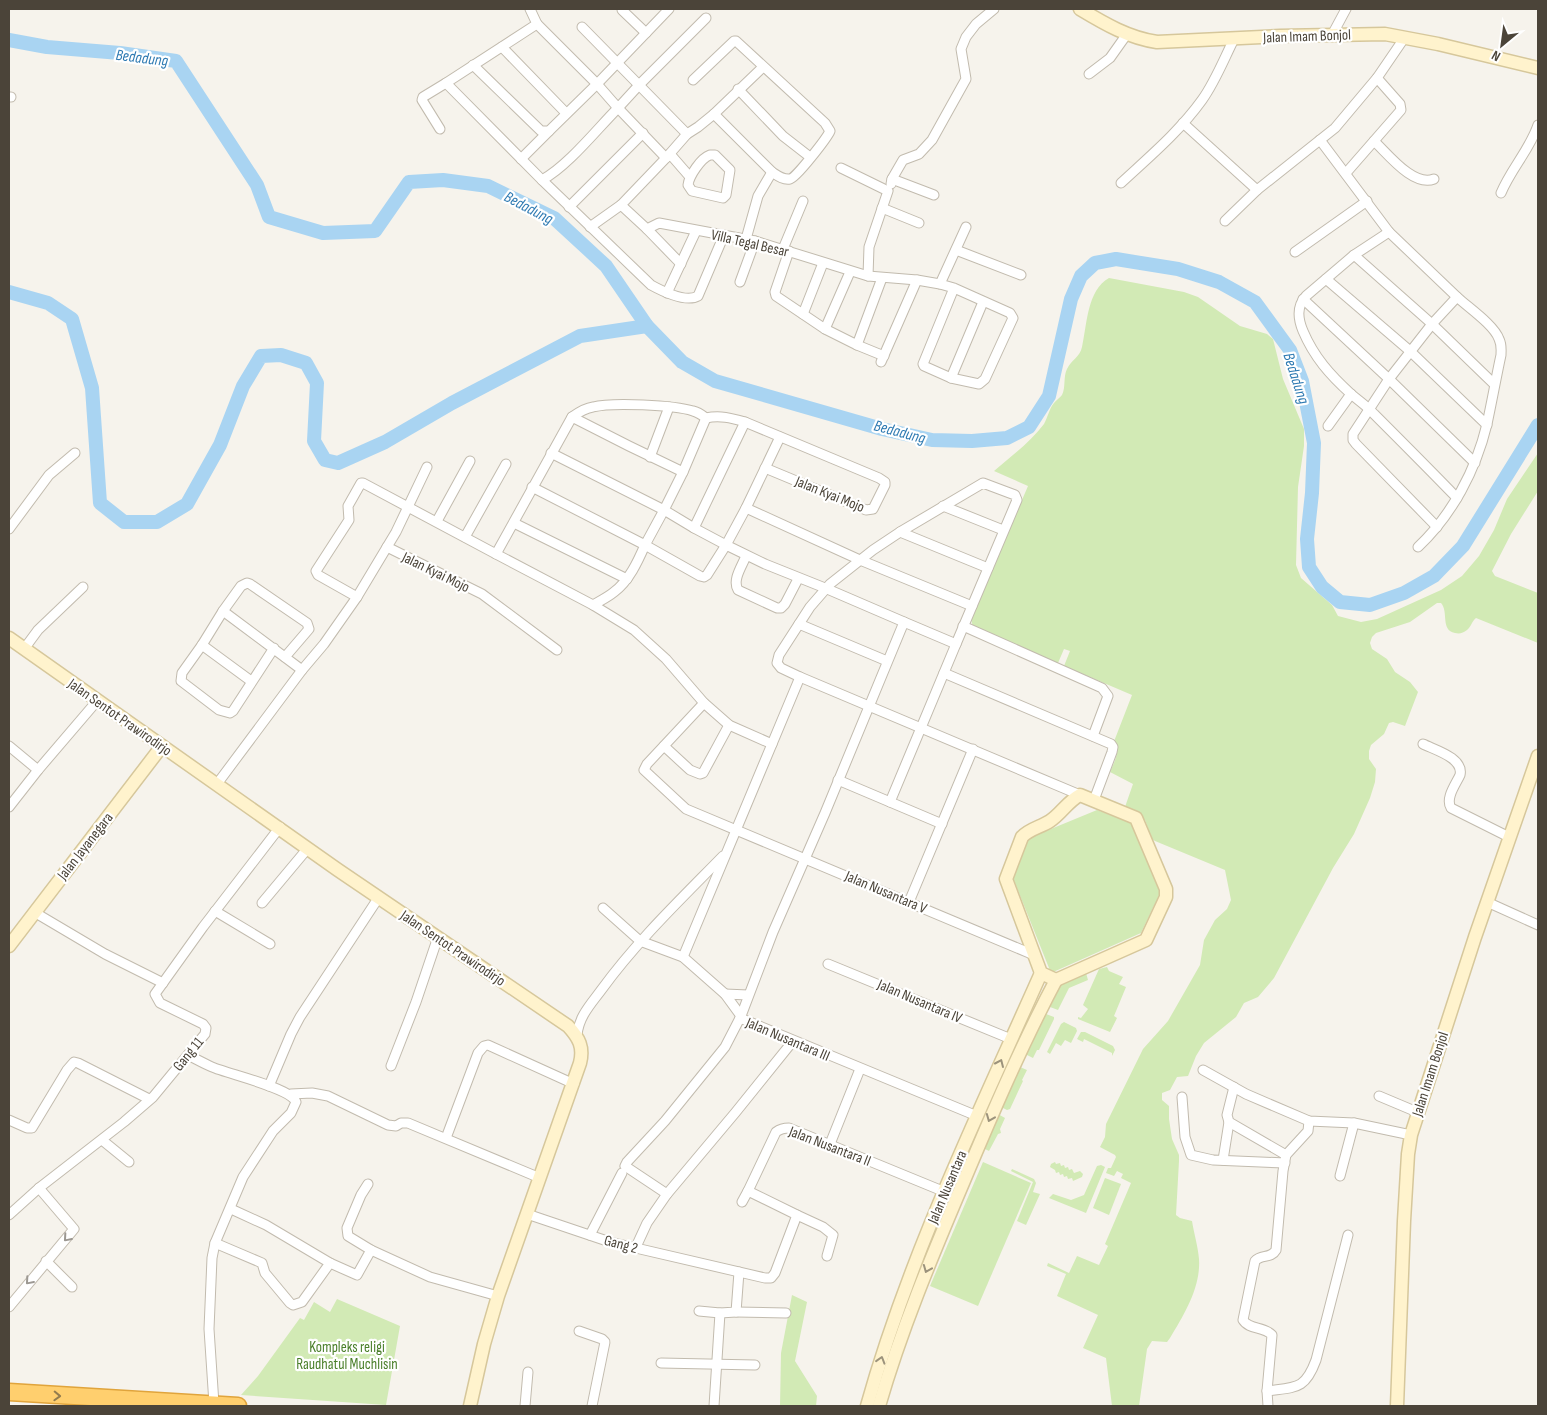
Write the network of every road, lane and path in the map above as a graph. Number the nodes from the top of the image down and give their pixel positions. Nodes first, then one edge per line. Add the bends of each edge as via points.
1 (530, 9) edge
2 (669, 9) edge
3 (994, 9) edge
4 (1080, 9) edge
5 (1346, 9) edge
6 (622, 10) dead end
7 (706, 18) dead end
8 (537, 24) junction
9 (582, 27) dead end
10 (646, 33) junction
11 (1127, 34) junction
12 (1332, 35) junction
13 (1404, 37) junction
14 (1234, 39) junction
15 (502, 47) junction
16 (617, 62) junction
17 (474, 65) junction
18 (763, 67) junction
19 (1538, 68) edge
20 (1089, 74) dead end
21 (1377, 78) junction
22 (693, 80) dead end
23 (446, 83) junction
24 (597, 84) junction
25 (640, 84) junction
26 (738, 89) junction
27 (618, 108) junction
28 (566, 114) junction
29 (714, 114) junction
30 (1183, 123) junction
31 (1538, 125) edge
32 (440, 129) dead end
33 (549, 131) junction
34 (643, 133) junction
35 (687, 134) junction
36 (1320, 140) junction
37 (1374, 141) junction
38 (668, 156) junction
39 (810, 157) junction
40 (521, 158) junction
41 (841, 168) dead end
42 (772, 172) junction
43 (1346, 173) junction
44 (690, 177) junction
45 (892, 179) junction
46 (1434, 179) dead end
47 (542, 180) junction
48 (1121, 183) dead end
49 (1257, 190) junction
50 (888, 191) junction
51 (1501, 193) dead end
52 (934, 196) dead end
53 (803, 201) dead end
54 (1367, 201) junction
55 (621, 205) junction
56 (569, 207) junction
57 (882, 208) junction
58 (1225, 221) dead end
59 (919, 223) dead end
60 (966, 226) dead end
61 (590, 227) junction
62 (647, 228) junction
63 (696, 231) junction
64 (1389, 232) junction
65 (724, 235) junction
66 (750, 240) junction
67 (786, 250) junction
68 (956, 250) junction
69 (1295, 252) dead end
70 (1354, 254) junction
71 (823, 263) junction
72 (681, 264) junction
73 (850, 272) junction
74 (1022, 275) dead end
75 (868, 276) junction
76 (882, 278) junction
77 (1326, 278) junction
78 (917, 280) junction
79 (740, 282) dead end
80 (940, 284) junction
81 (954, 288) junction
82 (667, 293) junction
83 (1457, 297) junction
84 (1303, 299) junction
85 (983, 302) junction
86 (803, 314) junction
87 (1432, 324) junction
88 (825, 329) junction
89 (857, 345) junction
90 (1410, 351) junction
91 (951, 378) junction
92 (1389, 379) junction
93 (1494, 384) junction
94 (1351, 394) junction
95 (669, 407) junction
96 (1369, 408) junction
97 (572, 417) junction
98 (706, 418) junction
99 (745, 422) junction
100 (1487, 425) junction
101 (1328, 426) dead end
102 (780, 437) junction
103 (75, 453) dead end
104 (551, 453) junction
105 (650, 457) junction
106 (470, 461) dead end
107 (1475, 463) junction
108 (506, 464) dead end
109 (427, 467) dead end
110 (766, 468) junction
111 (683, 472) junction
112 (532, 487) junction
113 (1457, 498) junction
114 (409, 506) junction
115 (943, 506) junction
116 (746, 508) junction
117 (664, 510) junction
118 (437, 521) junction
119 (514, 523) junction
120 (10, 525) edge
121 (1437, 527) junction
122 (694, 528) junction
123 (1004, 530) junction
124 (900, 532) junction
125 (465, 537) junction
126 (645, 545) junction
127 (726, 545) junction
128 (387, 547) junction
129 (1418, 547) dead end
130 (496, 554) junction
131 (746, 556) junction
132 (860, 560) junction
133 (988, 568) junction
134 (798, 578) junction
135 (627, 579) junction
136 (83, 587) dead end
137 (825, 588) junction
138 (357, 596) junction
139 (593, 604) junction
140 (972, 606) junction
141 (223, 611) junction
142 (904, 622) junction
143 (799, 624) junction
144 (964, 626) junction
145 (9, 638) edge
146 (956, 644) junction
147 (202, 646) junction
148 (274, 648) junction
149 (24, 649) junction
150 (557, 650) dead end
151 (285, 658) junction
152 (888, 661) junction
153 (302, 670) junction
154 (944, 673) junction
155 (800, 677) junction
156 (251, 681) junction
157 (97, 701) junction
158 (704, 703) junction
159 (869, 705) junction
160 (729, 725) junction
161 (922, 727) junction
162 (1093, 736) junction
163 (772, 744) junction
164 (1423, 744) dead end
165 (9, 746) edge
166 (162, 746) junction
167 (664, 746) junction
168 (973, 749) junction
169 (1538, 756) edge
170 (38, 770) junction
171 (1535, 773) edge
172 (838, 780) junction
173 (217, 784) junction
174 (1080, 795) junction
175 (1094, 800) junction
176 (890, 802) junction
177 (9, 807) edge
178 (942, 824) junction
179 (280, 827) junction
180 (737, 830) junction
181 (1509, 837) junction
182 (308, 848) junction
183 (726, 853) junction
184 (805, 858) junction
185 (378, 897) junction
186 (909, 902) junction
187 (1487, 902) junction
188 (262, 903) dead end
189 (603, 908) dead end
190 (215, 911) junction
191 (34, 912) junction
192 (1538, 925) edge
193 (438, 937) junction
194 (640, 941) junction
195 (270, 944) dead end
196 (9, 946) edge
197 (1034, 955) junction
198 (683, 957) junction
199 (828, 964) dead end
200 (1041, 973) junction
201 (1056, 980) junction
202 (163, 983) junction
203 (725, 994) junction
204 (748, 995) junction
205 (741, 1017) junction
206 (572, 1031) junction
207 (1011, 1039) junction
208 (793, 1042) junction
209 (188, 1054) junction
210 (391, 1066) dead end
211 (860, 1069) junction
212 (1203, 1070) dead end
213 (574, 1084) junction
214 (997, 1085) junction
215 (269, 1086) junction
216 (1234, 1087) junction
217 (291, 1094) junction
218 (1379, 1096) dead end
219 (1182, 1097) dead end
220 (149, 1099) junction
221 (1417, 1112) junction
222 (977, 1116) junction
223 (9, 1120) edge
224 (1309, 1121) junction
225 (1229, 1122) junction
226 (1354, 1123) junction
227 (1411, 1135) junction
228 (446, 1138) junction
229 (102, 1140) junction
230 (830, 1144) junction
231 (1286, 1159) junction
232 (1223, 1160) junction
233 (130, 1162) dead end
234 (622, 1173) dead end
235 (1340, 1176) dead end
236 (540, 1178) junction
237 (368, 1184) dead end
238 (39, 1188) junction
239 (748, 1191) junction
240 (945, 1192) junction
241 (667, 1194) junction
242 (742, 1202) dead end
243 (231, 1209) junction
244 (527, 1214) junction
245 (9, 1215) edge
246 (797, 1215) junction
247 (590, 1235) junction
248 (1348, 1235) dead end
249 (215, 1243) junction
250 (635, 1249) junction
251 (371, 1250) junction
252 (828, 1256) dead end
253 (46, 1261) junction
254 (330, 1263) junction
255 (739, 1272) junction
256 (72, 1287) dead end
257 (498, 1296) junction
258 (10, 1302) edge
259 (700, 1311) dead end
260 (720, 1312) junction
261 (736, 1312) junction
262 (786, 1313) dead end
263 (580, 1331) dead end
264 (661, 1362) dead end
265 (716, 1364) junction
266 (756, 1365) dead end
267 (528, 1372) dead end
268 (1267, 1391) junction
269 (9, 1392) edge
270 (214, 1404) junction
271 (238, 1406) edge
272 (470, 1406) edge
273 (524, 1406) edge
274 (592, 1406) edge
275 (714, 1406) edge
276 (867, 1406) edge
277 (879, 1406) edge
278 (1268, 1406) edge
279 (1397, 1406) edge

1 - 8 street
2 - 10 street
3 - 45 street via 966,37 962,49 966,79 932,140 919,154 903,160
4 - 11 street, Jalan Imam Bonjol
5 - 12 street
6 - 10 street
7 - 25 street
8 - 15 street
8 - 24 street
9 - 16 street
10 - 16 street
11 - 14 street, Jalan Imam Bonjol via 1140,40 1158,42
11 - 20 street via 1110,58
12 - 13 street, Jalan Imam Bonjol
12 - 14 street, Jalan Imam Bonjol
13 - 19 street, Jalan Imam Bonjol
13 - 21 street
14 - 30 street via 1206,94
15 - 17 street
15 - 28 street
16 - 24 street
16 - 25 street
17 - 23 street
17 - 33 street via 541,131
18 - 22 street via 734,41
18 - 26 street
18 - 39 street via 830,128 830,133
21 - 36 street
21 - 37 street via 1402,109
23 - 32 street via 422,100
23 - 40 street
24 - 27 street
24 - 28 street
25 - 27 street
25 - 35 street
26 - 29 street
26 - 39 street via 783,136
27 - 34 street
27 - 47 street via 564,164
28 - 33 street
29 - 35 street
29 - 42 street
30 - 48 street via 1163,146
30 - 49 street
31 - 51 street
33 - 40 street
34 - 38 street
34 - 56 street
35 - 38 street
36 - 43 street
36 - 49 street
37 - 43 street
37 - 46 street via 1414,177 1428,181
38 - 44 street
38 - 55 street
39 - 42 street via 804,168 789,179
40 - 47 street
41 - 50 street
42 - 66 street via 758,196
43 - 54 street
44 - 44 street via 710,155 715,155 731,172 726,196 721,199 692,191 688,185
45 - 50 street
45 - 52 street
47 - 56 street
49 - 58 street
50 - 57 street
53 - 67 street
54 - 64 street
54 - 69 street
55 - 61 street
55 - 62 street
56 - 61 street
57 - 59 street
57 - 75 street via 869,247
60 - 68 street
61 - 82 street via 651,286
62 - 63 street, Villa Tegal Besar via 659,223
62 - 72 street
63 - 65 street, Villa Tegal Besar
63 - 72 street
64 - 70 street
64 - 83 street
65 - 66 street, Villa Tegal Besar
65 - 82 street via 698,296
66 - 67 street, Villa Tegal Besar
66 - 79 street
67 - 71 street, Villa Tegal Besar
67 - 86 street via 776,296
68 - 74 street
68 - 80 street
70 - 77 street
70 - 87 street
71 - 73 street, Villa Tegal Besar
71 - 86 street
72 - 82 street
73 - 75 street, Villa Tegal Besar
73 - 88 street
75 - 76 street, Villa Tegal Besar
76 - 78 street, Villa Tegal Besar
76 - 89 street
77 - 84 street
77 - 90 street
78 - 80 street, Villa Tegal Besar
78 - 89 street via 883,359
80 - 81 street, Villa Tegal Besar
81 - 85 street, Villa Tegal Besar
81 - 91 street via 922,364
83 - 87 street
83 - 93 street via 1495,331 1499,339 1501,355
84 - 92 street
84 - 94 street via 1298,317 1309,344 1320,364
85 - 91 street
85 - 91 street, Villa Tegal Besar via 1010,313 1013,318 983,381 976,384
86 - 88 street
87 - 90 street
87 - 93 street
88 - 89 street
90 - 92 street
90 - 100 street
92 - 96 street
92 - 107 street
93 - 100 street
94 - 96 street
94 - 101 street
95 - 97 street, Jalan Kyai Mojo via 603,405 583,410
95 - 98 street, Jalan Kyai Mojo via 692,410
95 - 105 street
96 - 113 street
96 - 121 street via 1352,434 1353,440
97 - 104 street
97 - 105 street
98 - 99 street, Jalan Kyai Mojo via 717,416
98 - 111 street
99 - 102 street, Jalan Kyai Mojo
99 - 122 street
100 - 107 street
102 - 110 street
102 - 110 street, Jalan Kyai Mojo via 879,478 885,482 881,492 873,509 866,510
103 - 120 street via 49,475
104 - 112 street
104 - 117 street
105 - 111 street
106 - 118 street
107 - 113 street
108 - 125 street
109 - 114 street, Jalan Kyai Mojo
110 - 116 street
111 - 117 street
112 - 119 street
112 - 126 street
113 - 121 street
114 - 118 street
114 - 128 street, Jalan Kyai Mojo
114 - 138 street via 363,483 359,485 348,506 349,520 316,571
115 - 123 street
115 - 123 street via 980,484 988,484 1017,497
115 - 124 street
116 - 127 street
116 - 132 street
117 - 122 street
117 - 126 street
118 - 125 street
119 - 130 street
119 - 135 street
121 - 129 street
122 - 127 street
123 - 133 street
124 - 132 street
124 - 133 street
125 - 130 street
126 - 127 street via 700,576 706,576
126 - 135 street
127 - 131 street
128 - 138 street, Jalan Kyai Mojo
128 - 150 street, Jalan Kyai Mojo via 482,594
130 - 139 street
131 - 134 street
131 - 134 street via 736,581 738,590 778,608 784,606
132 - 137 street
132 - 140 street
133 - 140 street
134 - 137 street
135 - 139 street via 615,592
136 - 149 street via 38,630
137 - 142 street
137 - 143 street
138 - 153 street, Jalan Kyai Mojo
139 - 158 street via 634,630 666,659
140 - 144 street
141 - 147 street
141 - 148 street
141 - 151 street via 246,583 307,624 309,629
142 - 146 street
142 - 152 street
143 - 152 street
143 - 155 street via 777,663
144 - 146 street
144 - 162 street via 1102,688 1108,696
145 - 149 street, Jalan Sentot Prawirodirjo
146 - 154 street
147 - 156 street
147 - 156 street via 182,673 182,683 223,712 230,713
148 - 151 street
148 - 156 street
149 - 157 street, Jalan Sentot Prawirodirjo
151 - 153 street
152 - 159 street
153 - 173 street, Jalan Kyai Mojo
154 - 161 street
154 - 162 street
155 - 159 street
155 - 163 street
157 - 166 street, Jalan Sentot Prawirodirjo
157 - 170 street
158 - 160 street
158 - 167 street
159 - 161 street
159 - 172 street
160 - 163 street
160 - 167 street via 700,774 690,770
161 - 168 street
161 - 176 street
162 - 175 street via 1111,744 1113,749
163 - 180 street
164 - 181 street via 1459,766 1460,775 1449,799 1451,808
165 - 170 street
166 - 173 street, Jalan Sentot Prawirodirjo
166 - 191 street, Jalan Jayanegara
167 - 180 street, Jalan Nusantara V via 644,770 686,809
168 - 174 street
168 - 178 street
169 - 171 street, Jalan Imam Bonjol
170 - 177 street
171 - 181 street, Jalan Imam Bonjol
172 - 176 street
172 - 184 street
173 - 179 street, Jalan Sentot Prawirodirjo
174 - 175 street
174 - 197 street via 1053,819 1022,837 1006,876
175 - 201 street via 1136,818 1166,889 1166,897 1146,940
176 - 178 street
178 - 186 street
179 - 182 street, Jalan Sentot Prawirodirjo
179 - 190 street
180 - 183 street
180 - 184 street, Jalan Nusantara V
181 - 187 street, Jalan Imam Bonjol
182 - 185 street, Jalan Sentot Prawirodirjo
182 - 188 street
183 - 194 street
183 - 198 street
184 - 186 street, Jalan Nusantara V
184 - 204 street
185 - 193 street, Jalan Sentot Prawirodirjo
185 - 215 street via 300,1017
186 - 197 street, Jalan Nusantara V
187 - 192 street
187 - 221 street, Jalan Imam Bonjol
189 - 194 street, Jalan Nusantara III
190 - 195 street
190 - 202 street
191 - 196 street, Jalan Jayanegara
191 - 202 street via 105,954
193 - 206 street, Jalan Sentot Prawirodirjo
193 - 210 street
194 - 198 street, Jalan Nusantara III
194 - 206 street
197 - 200 street
198 - 203 street, Jalan Nusantara III
199 - 207 street, Jalan Nusantara IV
200 - 201 street
200 - 207 street, Jalan Nusantara
201 - 214 street, Jalan Nusantara
202 - 209 street, Gang 11 via 155,994 160,1003 206,1028 205,1034
203 - 204 street
203 - 205 street, Jalan Nusantara III
204 - 205 street
205 - 208 street, Jalan Nusantara III
205 - 241 street via 725,1048 625,1166
206 - 213 street via 582,1048
214 -> 207 street, Jalan Nusantara
208 - 211 street, Jalan Nusantara III
208 - 241 street
209 - 215 street via 212,1067
209 - 220 street, Gang 11
211 - 222 street, Jalan Nusantara III
211 - 230 street
212 - 216 street
213 - 228 street via 484,1046 478,1052
213 - 236 street
214 - 222 street, Jalan Nusantara
214 -> 277 street, Jalan Nusantara via 915,1297
215 - 217 street
216 - 224 street
216 - 225 street
217 - 228 street via 328,1096 388,1125 408,1123
217 - 243 street via 296,1102 291,1113 273,1131 243,1177
218 - 221 street
219 - 232 street via 1189,1152 1194,1156
220 - 223 street via 74,1062 32,1128
220 - 229 street, Gang 11
221 - 227 street, Jalan Imam Bonjol
222 - 240 street, Jalan Nusantara
224 - 226 street
224 - 231 street via 1308,1131
225 - 231 street
225 - 232 street
226 - 227 street
226 - 235 street
227 - 279 street, Jalan Imam Bonjol via 1404,1221
228 - 236 street
229 - 233 street
229 - 238 street, Gang 11
230 - 239 street, Jalan Nusantara II via 789,1128 780,1129
230 - 240 street, Jalan Nusantara II
231 - 232 street
231 - 268 street via 1276,1250 1270,1256 1255,1261 1243,1320 1247,1325 1267,1330 1272,1335
234 - 247 street
236 - 244 street
237 - 251 street via 346,1231 348,1236
238 - 245 street, Gang 11
238 -> 253 street via 74,1228
239 - 242 street
239 - 246 street
276 -> 240 street, Jalan Nusantara via 904,1293
241 - 250 street via 647,1222
243 - 249 street
243 - 254 street via 266,1224
244 - 247 street, Gang 2
244 - 257 street
246 - 252 street via 833,1235
246 - 255 street, Gang 2 via 774,1276 766,1278
247 - 250 street, Gang 2
248 - 268 street via 1312,1373 1308,1380 1294,1387
249 - 254 street via 261,1262 265,1273 293,1304 302,1302
249 - 270 street via 209,1329
250 - 255 street, Gang 2
251 - 254 street via 357,1275
251 - 257 street via 430,1277
253 - 256 street
253 -> 258 street
255 - 261 street
257 - 272 street
259 - 260 street
260 - 261 street
260 - 265 street
261 - 262 street
263 - 274 street via 604,1342
264 - 265 street
265 - 266 street
265 - 275 street
267 - 273 street
268 - 278 street
269 -> 270 highway
270 - 271 highway

